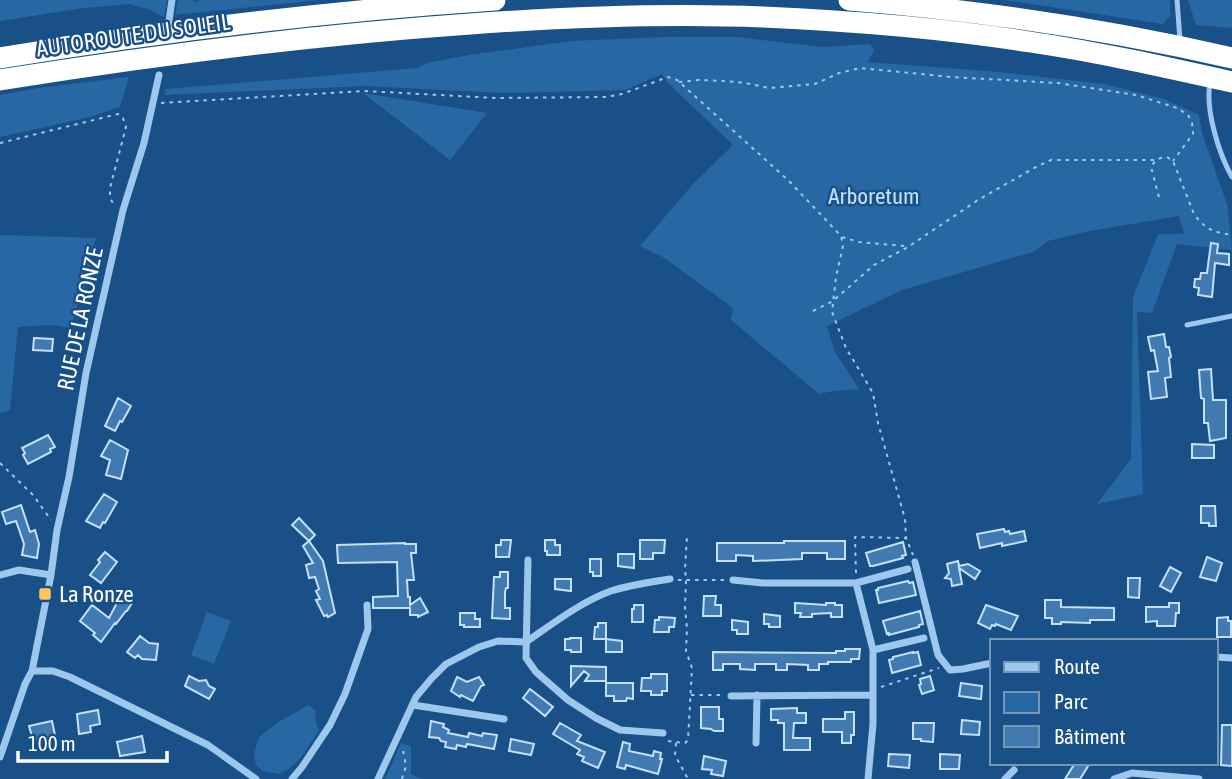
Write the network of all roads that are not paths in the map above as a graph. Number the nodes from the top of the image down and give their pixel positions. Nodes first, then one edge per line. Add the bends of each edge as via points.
1 (172, 0) edge
2 (495, 0) edge
3 (849, 0) edge
4 (1177, 0) edge
5 (169, 20) dead end
6 (1180, 46) junction
7 (0, 58) edge
8 (1232, 58) edge
9 (159, 75) dead end
10 (1211, 77) junction
11 (0, 80) edge
12 (1232, 82) edge
13 (1232, 177) edge
14 (1232, 316) edge
15 (1186, 325) dead end
16 (528, 560) dead end
17 (915, 562) road end
18 (908, 569) dead end
19 (0, 575) edge
20 (51, 575) junction
21 (670, 579) road end
22 (733, 580) road end
23 (856, 583) junction
24 (367, 605) dead end
25 (924, 638) dead end
26 (526, 642) junction
27 (873, 650) junction
28 (990, 663) edge
29 (32, 671) junction
30 (873, 692) junction
31 (731, 695) road end
32 (757, 695) junction
33 (413, 705) junction
34 (504, 719) dead end
35 (663, 733) road end
36 (756, 743) dead end
37 (0, 757) edge
38 (1014, 770) dead end
39 (1159, 778) edge
40 (257, 779) edge
41 (292, 779) edge
42 (378, 779) edge
43 (869, 779) edge
44 (1005, 779) edge
45 (1114, 779) edge
46 (1199, 779) edge

1 - 5 street
2 - 7 highway, AUTOROUTE DU SOLEIL via 206,28
3 - 6 highway via 1034,20
4 - 6 lane
6 - 8 highway
9 - 20 street, RUE DE LA RONZE via 86,373
10 - 11 highway, AUTOROUTE DU SOLEIL via 1089,51 932,29 688,16 553,18 400,29
10 - 12 highway, AUTOROUTE DU SOLEIL
10 - 13 lane via 1212,119
14 - 15 lane
16 - 26 street
17 - 28 street via 938,655 950,670
18 - 23 street
19 - 20 street via 19,570
20 - 29 street, RUE DE LA RONZE
21 - 26 street via 608,592
22 - 23 street
23 - 27 street
24 - 41 street via 368,629 345,694 330,725
25 - 27 street
26 - 33 street via 498,641 446,664
26 - 35 street via 526,658 536,672 568,700 620,730
27 - 30 street
29 - 37 street, RUE DE LA RONZE
29 - 40 street via 70,677 208,745
30 - 32 street
30 - 43 street
31 - 32 street
32 - 36 street
33 - 34 street
33 - 42 street
38 - 44 street
39 - 45 street via 1132,773
39 - 46 street

